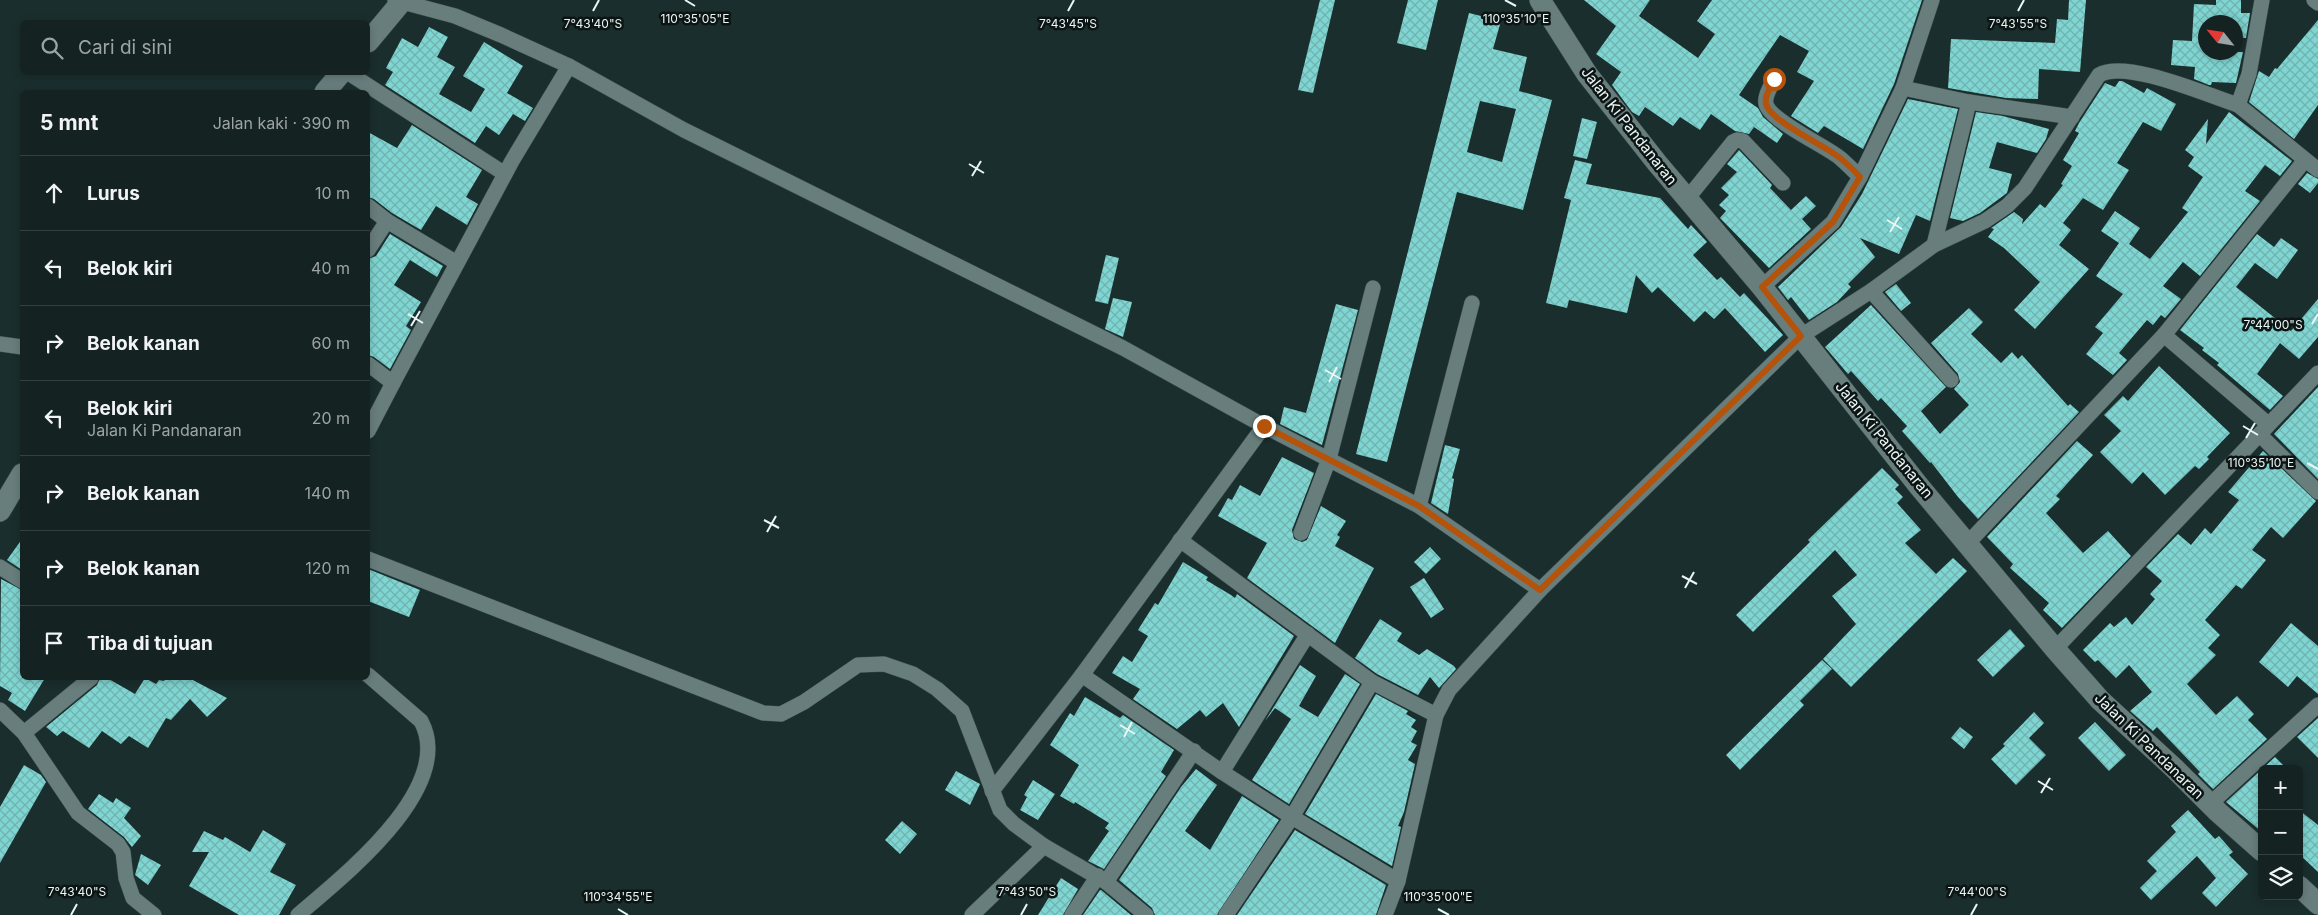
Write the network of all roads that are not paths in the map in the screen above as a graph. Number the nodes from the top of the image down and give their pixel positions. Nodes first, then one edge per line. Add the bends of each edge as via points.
1 (1540, 0) edge
2 (1932, 0) edge
3 (2262, 0) edge
4 (2314, 0) edge
5 (400, 1) edge
6 (2318, 3) edge
7 (370, 39) edge
8 (569, 66) junction
9 (339, 75) edge
10 (352, 75) edge
11 (1774, 79) dead end
12 (1903, 88) junction
13 (327, 90) edge
14 (1969, 102) junction
15 (2238, 105) junction
16 (2072, 117) junction
17 (2305, 160) junction
18 (2318, 170) edge
19 (505, 174) junction
20 (1860, 177) junction
21 (1784, 183) dead end
22 (1687, 199) junction
23 (370, 208) edge
24 (388, 221) junction
25 (1934, 245) junction
26 (370, 247) edge
27 (457, 263) junction
28 (1762, 287) junction
29 (1373, 288) dead end
30 (1871, 292) junction
31 (1472, 303) dead end
32 (2164, 335) junction
33 (1801, 336) junction
34 (0, 344) edge
35 (20, 347) edge
36 (370, 366) edge
37 (2318, 373) edge
38 (1951, 380) dead end
39 (392, 383) junction
40 (1264, 426) junction
41 (370, 427) edge
42 (2264, 430) junction
43 (1329, 459) junction
44 (20, 477) edge
45 (2318, 492) edge
46 (1419, 506) junction
47 (0, 511) edge
48 (1301, 533) dead end
49 (1180, 540) junction
50 (1968, 544) junction
51 (370, 560) edge
52 (0, 567) edge
53 (20, 581) edge
54 (1540, 590) junction
55 (1308, 634) junction
56 (2055, 649) junction
57 (1082, 675) junction
58 (370, 677) edge
59 (89, 680) edge
60 (1372, 682) junction
61 (2318, 705) edge
62 (0, 710) edge
63 (1436, 715) junction
64 (24, 733) junction
65 (1194, 751) junction
66 (1222, 772) junction
67 (992, 791) junction
68 (2210, 804) junction
69 (1292, 817) junction
70 (1044, 846) junction
71 (2258, 847) edge
72 (1102, 879) junction
73 (1398, 881) junction
74 (2303, 890) edge
75 (2318, 904) edge
76 (154, 915) edge
77 (298, 915) edge
78 (972, 915) edge
79 (1072, 915) edge
80 (1146, 915) edge
81 (1226, 915) edge
82 (1385, 915) edge

1 - 22 main road, Jalan Ki Pandanaran via 1587,74
2 - 12 street
3 - 15 street via 2249,74
4 - 6 street
5 - 7 main road
5 - 8 street via 455,16
8 - 19 street
8 - 40 street via 684,130 1123,348
9 - 13 main road
10 - 19 street
11 - 20 street via 1765,98 1771,112 1840,157
12 - 14 street
12 - 20 street
14 - 16 street
14 - 25 street
15 - 16 street via 2136,71 2116,69 2099,75
15 - 17 street
16 - 25 street via 2015,198 1985,221
17 - 18 street
17 - 32 street
19 - 27 street
20 - 28 street via 1833,222
21 - 22 street via 1743,140 1738,140
22 - 28 main road, Jalan Ki Pandanaran
23 - 24 street
24 - 26 street
24 - 27 street
25 - 30 street
27 - 39 street
28 - 33 main road, Jalan Ki Pandanaran
29 - 43 street
30 - 33 street
30 - 38 street
31 - 46 street
32 - 42 street
32 - 50 street
33 - 50 main road, Jalan Ki Pandanaran
33 - 54 street
34 - 35 street
36 - 39 street
37 - 42 street
39 - 41 street
40 - 43 street
40 - 49 street
42 - 45 street
42 - 56 street
43 - 46 street
43 - 48 street
44 - 47 main road
46 - 54 street
49 - 55 street
49 - 57 street
50 - 56 main road, Jalan Ki Pandanaran
51 - 67 street via 763,713 781,714 858,665 884,664 913,674 962,711
52 - 53 street
54 - 63 street via 1449,690
55 - 60 street
55 - 66 street
56 - 68 main road, Jalan Ki Pandanaran via 2100,700
57 - 65 street
57 - 67 street
58 - 77 street via 421,721 430,748 428,761 403,812 381,841
59 - 64 street
60 - 63 street
60 - 69 street
61 - 68 street
62 - 64 street
63 - 73 street
64 - 76 street via 78,813 118,844 123,852 126,878 133,898
65 - 66 street
65 - 72 street
66 - 69 street
67 - 70 street via 1000,810
68 - 71 main road, Jalan Ki Pandanaran
69 - 73 street
69 - 81 street
70 - 72 street
70 - 78 street
72 - 79 street
72 - 80 street
73 - 82 street
74 - 75 main road

